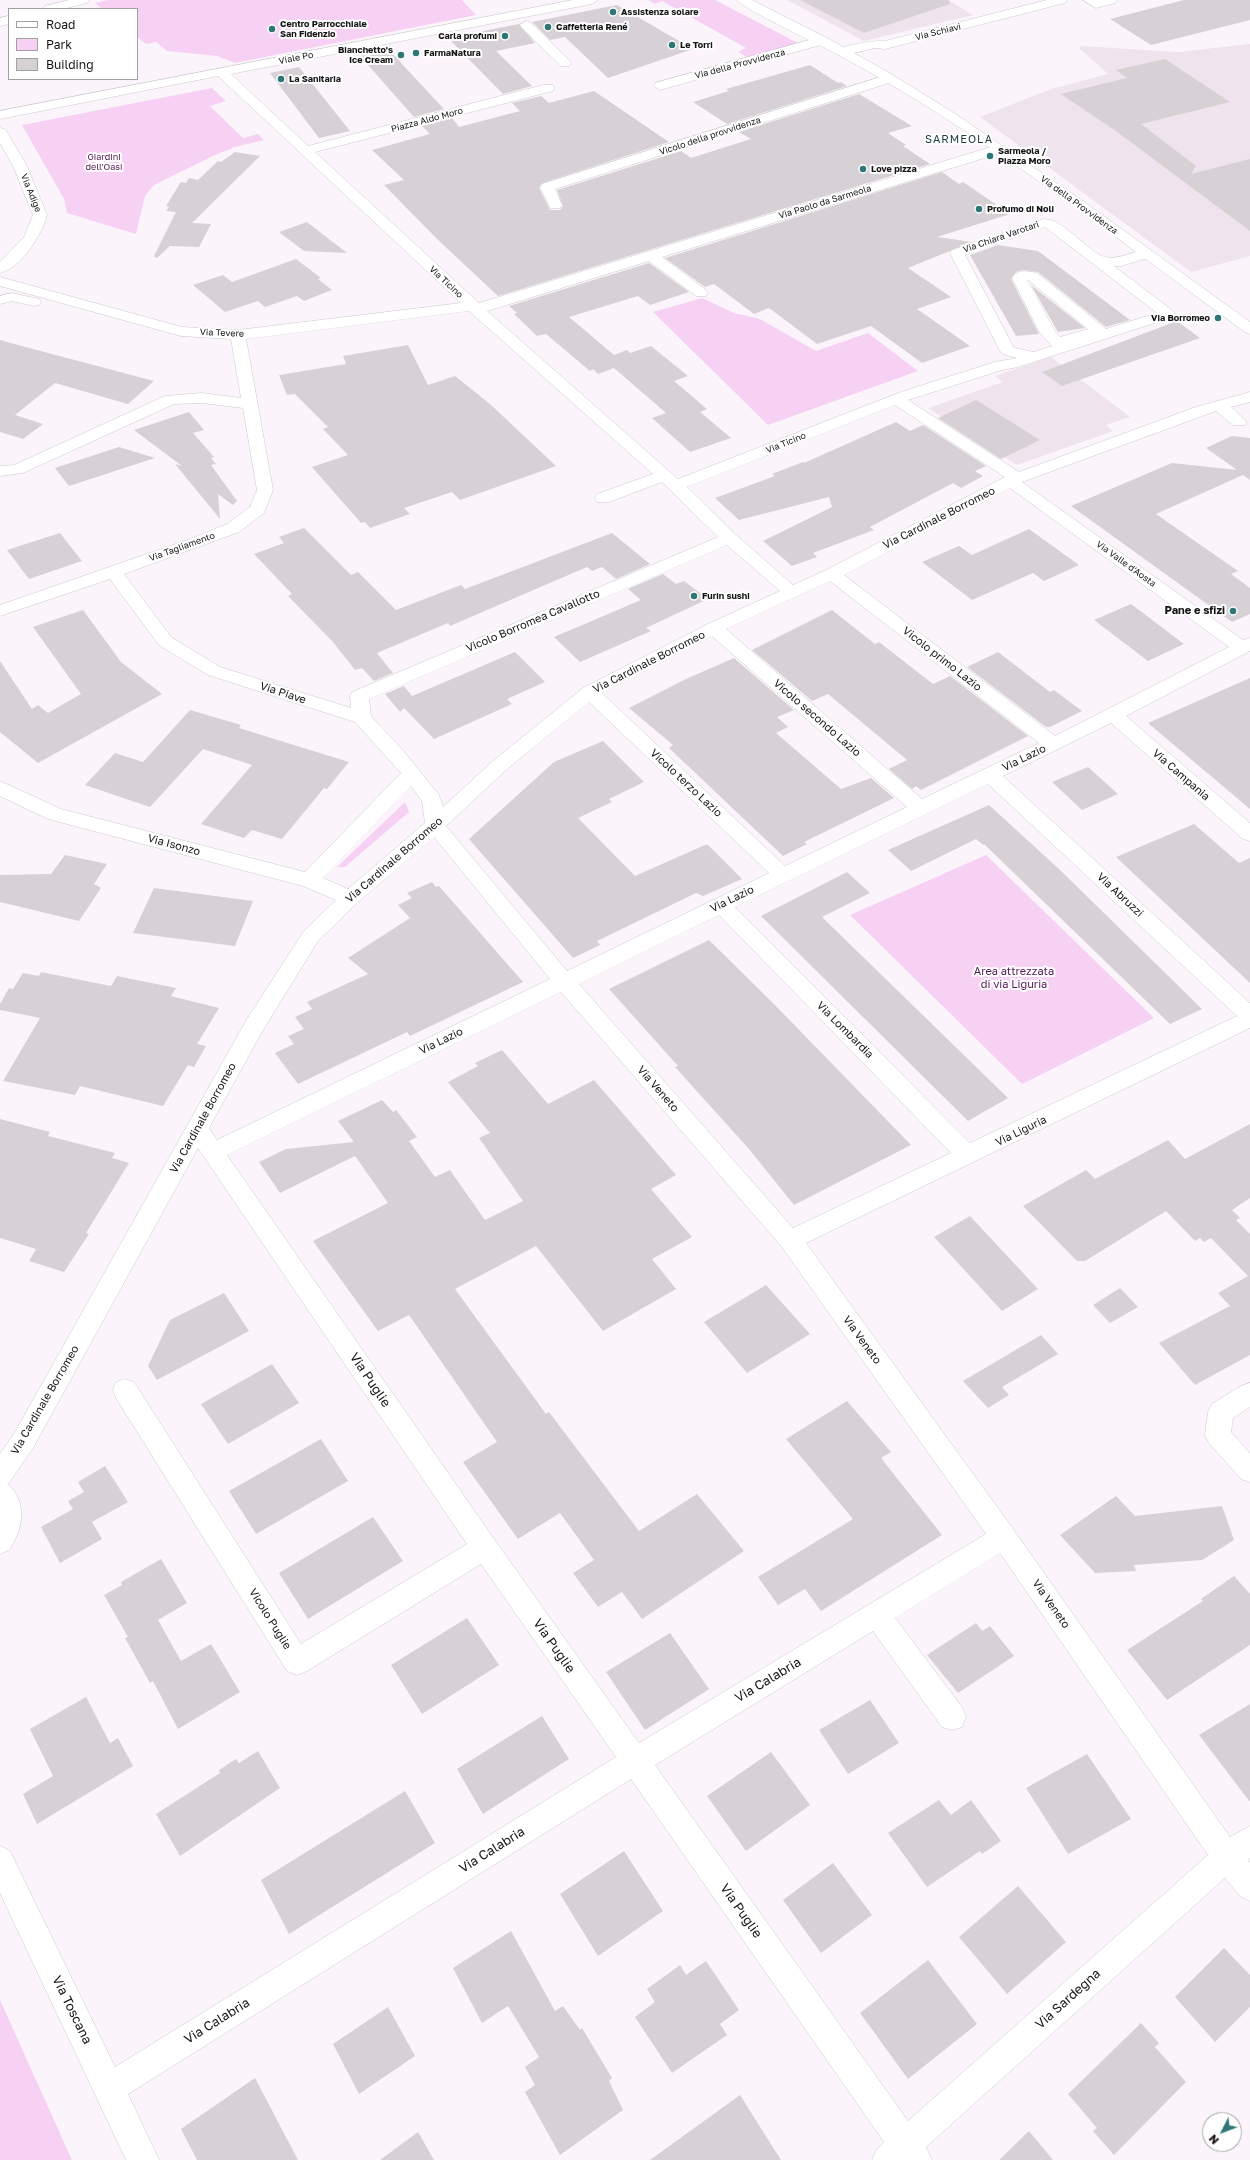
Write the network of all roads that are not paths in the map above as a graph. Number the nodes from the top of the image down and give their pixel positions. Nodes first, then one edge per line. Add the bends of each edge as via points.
1 (592, 0) edge
2 (742, 0) edge
3 (1061, 0) edge
4 (1089, 0) edge
5 (1111, 0) edge
6 (562, 3) edge
7 (83, 6) edge
8 (60, 8) edge
9 (526, 25) dead end
10 (820, 41) junction
11 (884, 45) junction
12 (842, 52) junction
13 (856, 59) junction
14 (565, 63) dead end
15 (221, 72) junction
16 (890, 78) junction
17 (660, 86) dead end
18 (548, 88) dead end
19 (0, 115) edge
20 (0, 132) edge
21 (999, 150) junction
22 (305, 151) junction
23 (20, 166) junction
24 (5, 169) dead end
25 (555, 205) dead end
26 (1146, 254) junction
27 (651, 255) junction
28 (1096, 260) junction
29 (1121, 262) junction
30 (0, 269) edge
31 (1120, 278) junction
32 (0, 281) edge
33 (701, 293) dead end
34 (0, 300) edge
35 (474, 308) junction
36 (116, 313) junction
37 (1250, 329) edge
38 (1099, 330) joint
39 (238, 335) junction
40 (1004, 358) junction
41 (1250, 397) edge
42 (896, 399) junction
43 (251, 404) junction
44 (1219, 405) junction
45 (1239, 422) dead end
46 (0, 471) edge
47 (1014, 480) junction
48 (669, 481) junction
49 (603, 498) dead end
50 (729, 538) junction
51 (114, 572) junction
52 (832, 574) junction
53 (792, 593) junction
54 (0, 611) edge
55 (714, 628) junction
56 (1246, 646) edge
57 (590, 692) junction
58 (1113, 715) junction
59 (362, 718) junction
60 (1053, 744) junction
61 (411, 774) junction
62 (989, 774) junction
63 (0, 788) edge
64 (920, 808) junction
65 (435, 825) junction
66 (1250, 834) edge
67 (782, 874) junction
68 (309, 880) junction
69 (350, 898) junction
70 (721, 905) junction
71 (564, 981) junction
72 (1250, 1016) edge
73 (1250, 1020) edge
74 (197, 1129) junction
75 (213, 1152) junction
76 (968, 1156) junction
77 (790, 1240) junction
78 (125, 1390) dead end
79 (1250, 1394) edge
80 (1250, 1471) edge
81 (0, 1476) edge
82 (0, 1493) edge
83 (1004, 1537) junction
84 (0, 1542) edge
85 (485, 1548) junction
86 (877, 1615) junction
87 (952, 1717) dead end
88 (635, 1760) junction
89 (1239, 1849) edge
90 (0, 1861) edge
91 (1250, 1886) edge
92 (109, 2088) junction
93 (903, 2155) edge
94 (142, 2160) edge

1 - 6 street, Viale Po
2 - 10 street, Via della Provvidenza
3 - 11 street, Via Schiavi
4 - 5 street via 1096,4
6 - 15 street, Viale Po
7 - 8 street
9 - 14 street
10 - 12 street, Via della Provvidenza
10 - 17 street, Via della Provvidenza
11 - 12 street, Via Schiavi via 875,44
11 - 13 street, Via Schiavi
12 - 13 street, Via della Provvidenza
13 - 16 street, Via della Provvidenza
15 - 19 street, Viale Po
15 - 22 street, Via Ticino
16 - 21 street, Via della Provvidenza
16 - 25 street, Vicolo della provvidenza via 547,187
18 - 22 street, Piazza Aldo Moro
20 - 23 street, Via Adige
21 - 26 street, Via della Provvidenza
21 - 27 street, Via Paolo da Sarmeola
22 - 35 street, Via Ticino
23 - 24 street
23 - 30 street, Via Adige via 40,215 30,240 14,259
26 - 29 street
26 - 37 street, Via della Provvidenza
27 - 33 street
27 - 35 street, Via Paolo da Sarmeola
28 - 29 street
28 - 31 street, Via Chiara Varotari
28 - 40 street, Via Chiara Varotari via 1048,224 1043,223 957,253
29 - 31 street via 1117,268
31 - 40 street, Via Chiara Varotari via 1168,314 1013,364
32 - 36 street, Via Tevere
34 - 36 street via 12,297 106,321
35 - 39 street, Via Tevere
35 - 48 street, Via Ticino
36 - 39 street, Via Tevere via 182,331
38 - 38 street via 1058,343 1048,333 1019,278 1025,275 1032,276
39 - 43 street, Via Tagliamento
40 - 42 street, Via Chiara Varotari
41 - 44 street, Via Cardinale Borromeo
42 - 47 street
42 - 48 street, Via Ticino
43 - 46 street via 202,398 171,399 17,470
43 - 51 street, Via Tagliamento via 265,490 258,509 233,528
44 - 45 street
44 - 47 street, Via Cardinale Borromeo
47 - 52 street, Via Cardinale Borromeo
47 - 56 street, Via Valle d'Aosta
48 - 49 street
48 - 50 street, Via Ticino
50 - 53 street, Via Ticino
50 - 59 street, Vicolo Borromea Cavallotto via 359,696
51 - 54 street, Via Tagliamento
51 - 59 street, Via Piave via 165,641 214,671
52 - 53 street, Via Cardinale Borromeo
52 - 60 street, Vicolo primo Lazio
53 - 55 street, Via Cardinale Borromeo
55 - 57 street, Via Cardinale Borromeo
55 - 64 street, Vicolo secondo Lazio
56 - 58 street, Via Lazio
57 - 65 street, Via Cardinale Borromeo via 500,765
57 - 67 street, Vicolo terzo Lazio
58 - 60 street, Via Lazio
58 - 66 street, Via Campania
59 - 61 street
60 - 62 street, Via Lazio
61 - 65 street via 432,800
61 - 68 street
62 - 64 street, Via Lazio
62 - 72 street, Via Abruzzi
63 - 68 street, Via Isonzo via 55,814
64 - 67 street, Via Lazio
65 - 69 street, Via Cardinale Borromeo
65 - 71 street, Via Veneto
67 - 70 street, Via Lazio
68 - 69 street, Via Isonzo
69 - 74 street, Via Cardinale Borromeo via 311,936 255,1025
70 - 71 street, Via Lazio
70 - 76 street, Via Lombardia
71 - 75 street, Via Lazio
71 - 77 street, Via Veneto
73 - 76 street, Via Liguria
74 - 75 street, Via Puglie
74 - 81 street, Via Cardinale Borromeo via 24,1440
75 - 85 street, Via Puglie
76 - 77 street, Via Liguria
77 - 83 street, Via Veneto
78 - 85 street, Vicolo Puglie via 297,1662
79 - 80 street via 1221,1412 1218,1435
82 - 84 street via 7,1503 10,1514 9,1526
83 - 86 street, Via Calabria
83 - 89 street, Via Veneto
85 - 88 street, Via Puglie
86 - 87 street
86 - 88 street, Via Calabria
88 - 92 street, Via Calabria
88 - 93 street, Via Puglie
89 - 91 street, Via Veneto
89 - 93 street, Via Sardegna
90 - 92 street, Via Toscana
92 - 94 street, Via Toscana

